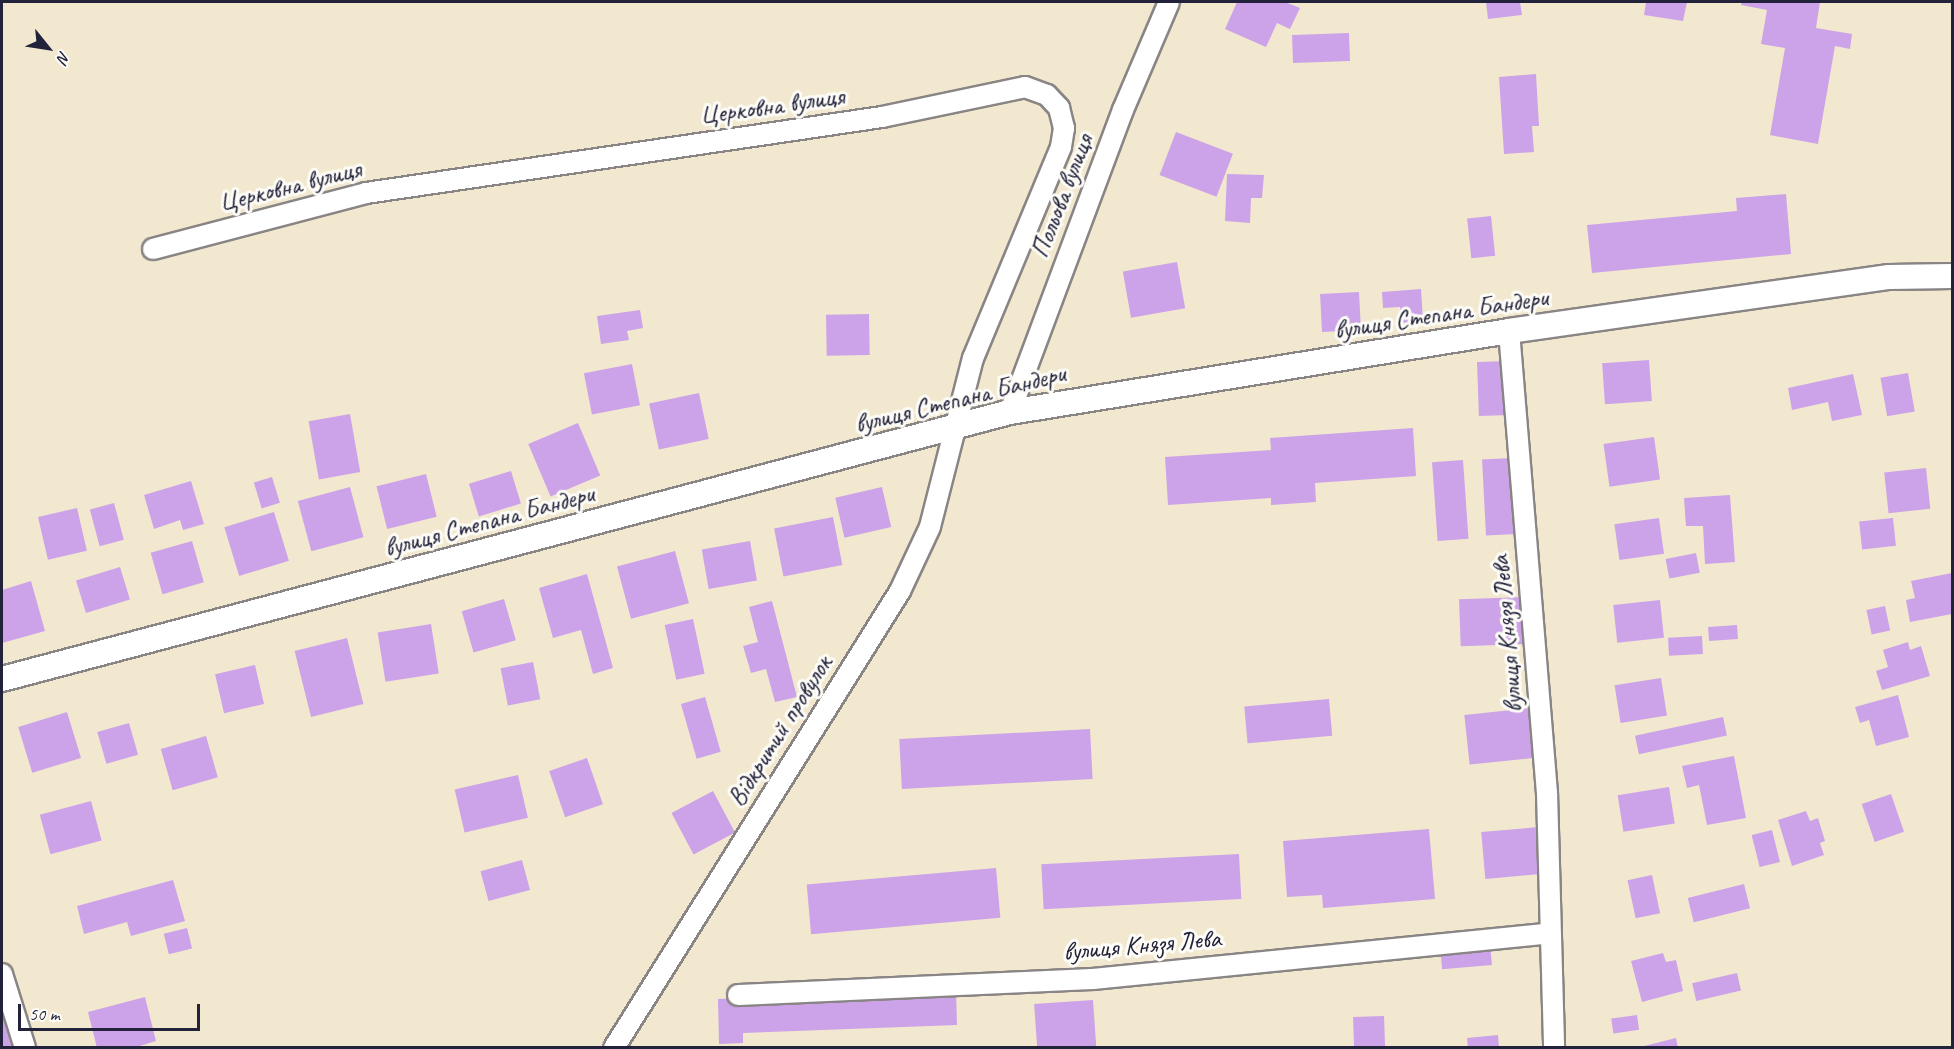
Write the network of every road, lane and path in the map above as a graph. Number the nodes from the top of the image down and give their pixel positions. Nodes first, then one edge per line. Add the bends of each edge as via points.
1 (1169, 2) edge
2 (153, 249) dead end
3 (1953, 276) edge
4 (1509, 331) junction
5 (1010, 412) junction
6 (957, 427) junction
7 (2, 679) edge
8 (1550, 933) junction
9 (2, 974) edge
10 (738, 995) dead end
11 (25, 1047) edge
12 (614, 1047) edge
13 (1554, 1047) edge

1 - 5 street, Польова вулиця via 1123,110
2 - 6 street, Церковна вулиця via 366,193 882,117 1025,87 1047,95 1059,108 1064,128 1061,147 973,358
3 - 4 street, вулиця Степана Бандери via 1889,277
4 - 5 street, вулиця Степана Бандери
4 - 8 street, вулиця Князя Лева via 1547,793
5 - 6 street, вулиця Степана Бандери
6 - 7 street, вулиця Степана Бандери
6 - 12 street, Відкритий провулок via 930,528 900,591
8 - 10 street, вулиця Князя Лева via 1094,979
8 - 13 street, вулиця Князя Лева
9 - 11 street

